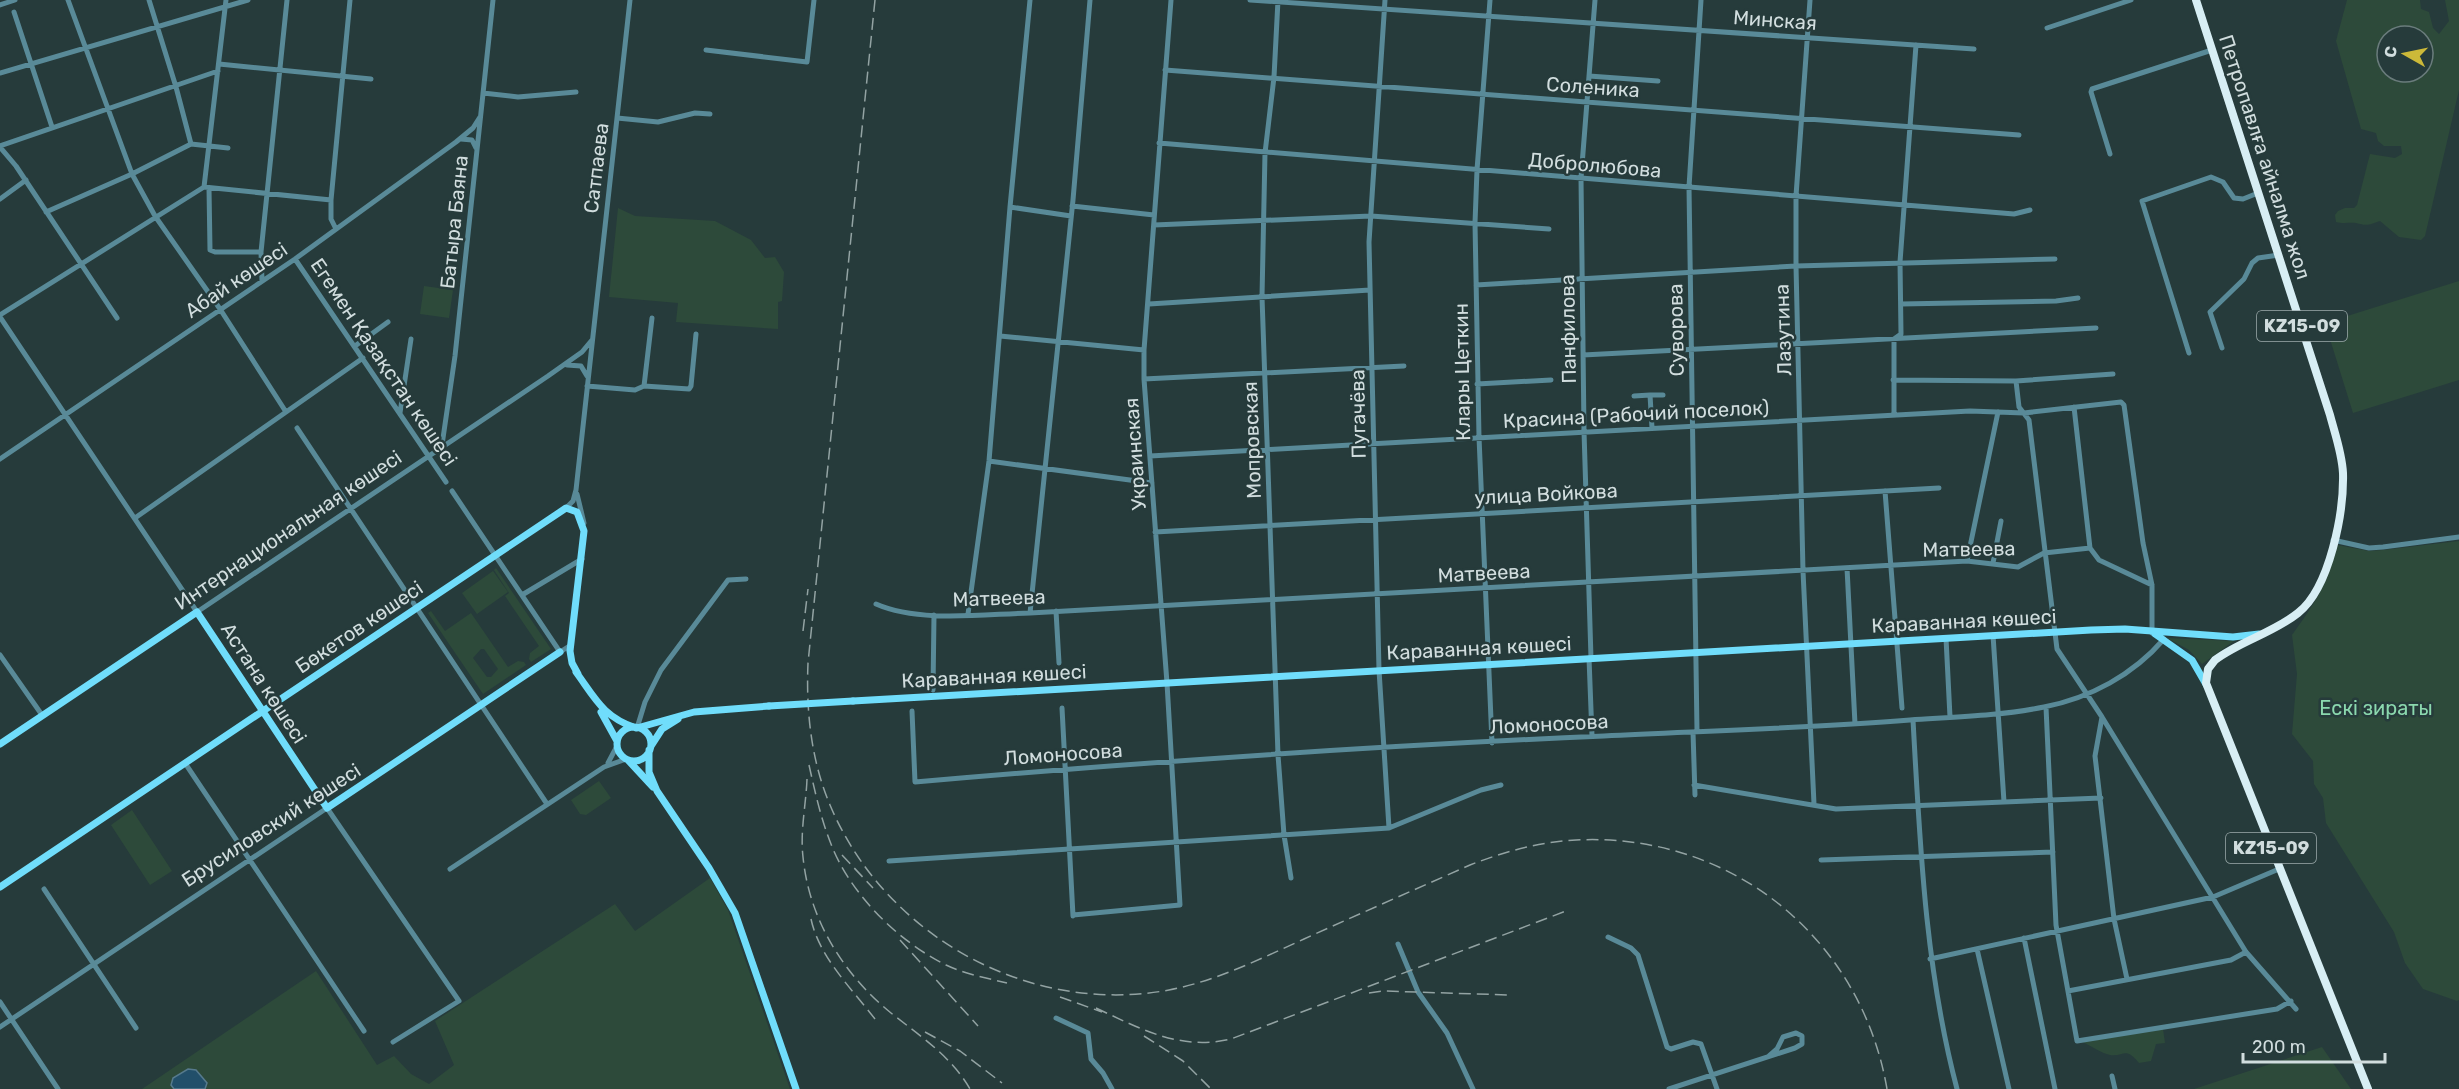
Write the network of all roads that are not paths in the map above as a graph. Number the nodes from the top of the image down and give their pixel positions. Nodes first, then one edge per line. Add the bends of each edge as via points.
1 (15, 0) edge
2 (68, 0) edge
3 (149, 0) edge
4 (226, 0) edge
5 (248, 0) edge
6 (286, 0) edge
7 (350, 0) edge
8 (493, 0) edge
9 (630, 0) edge
10 (814, 0) edge
11 (1030, 0) edge
12 (1090, 0) edge
13 (1171, 0) edge
14 (1250, 0) edge
15 (1385, 0) edge
16 (1490, 0) edge
17 (1595, 0) edge
18 (1701, 0) edge
19 (1810, 0) edge
20 (2131, 0) edge
21 (2196, 0) edge
22 (1278, 1) edge
23 (0, 5) edge
24 (225, 7) junction
25 (1384, 9) junction
26 (14, 12) dead end
27 (1488, 16) junction
28 (1593, 23) junction
29 (157, 27) junction
30 (2048, 28) dead end
31 (1698, 30) junction
32 (1808, 38) junction
33 (1916, 45) junction
34 (86, 48) junction
35 (1974, 49) dead end
36 (706, 50) dead end
37 (2212, 50) junction
38 (31, 64) junction
39 (219, 64) junction
40 (280, 69) junction
41 (1165, 70) junction
42 (218, 71) junction
43 (0, 73) edge
44 (343, 76) junction
45 (1589, 76) junction
46 (1274, 77) junction
47 (371, 79) dead end
48 (1658, 81) dead end
49 (1378, 86) junction
50 (176, 87) junction
51 (576, 92) dead end
52 (483, 93) junction
53 (1483, 94) junction
54 (1587, 102) junction
55 (108, 109) junction
56 (1694, 110) junction
57 (710, 114) dead end
58 (480, 117) junction
59 (617, 118) junction
60 (1802, 118) junction
61 (1910, 126) junction
62 (52, 127) junction
63 (2019, 135) dead end
64 (456, 142) junction
65 (1159, 143) junction
66 (191, 144) junction
67 (209, 146) junction
68 (0, 147) edge
69 (228, 148) dead end
70 (476, 153) junction
71 (1265, 153) junction
72 (2110, 154) dead end
73 (1374, 162) junction
74 (1477, 170) junction
75 (132, 174) junction
76 (1581, 178) junction
77 (26, 180) junction
78 (206, 187) junction
79 (1689, 187) junction
80 (267, 193) junction
81 (2258, 193) junction
82 (1796, 196) junction
83 (0, 199) edge
84 (331, 200) junction
85 (1904, 205) junction
86 (1072, 206) junction
87 (1010, 207) junction
88 (2030, 210) dead end
89 (46, 212) junction
90 (1154, 215) junction
91 (155, 216) junction
92 (1071, 216) junction
93 (1371, 216) junction
94 (1262, 220) junction
95 (1475, 223) junction
96 (1154, 225) junction
97 (336, 229) junction
98 (1549, 229) dead end
99 (261, 252) junction
100 (2279, 255) junction
101 (2055, 259) dead end
102 (295, 260) junction
103 (1900, 262) junction
104 (81, 264) junction
105 (1796, 266) junction
106 (1690, 272) junction
107 (1582, 280) junction
108 (262, 281) junction
109 (1476, 285) junction
110 (1370, 290) junction
111 (1262, 297) junction
112 (2078, 298) dead end
113 (1149, 304) junction
114 (1901, 304) junction
115 (220, 309) junction
116 (0, 316) edge
117 (117, 318) dead end
118 (652, 318) dead end
119 (388, 322) dead end
120 (2096, 328) dead end
121 (696, 334) dead end
122 (1000, 336) junction
123 (411, 339) dead end
124 (1894, 339) junction
125 (592, 340) junction
126 (1056, 341) junction
127 (1798, 344) junction
128 (355, 346) junction
129 (2222, 348) dead end
130 (1144, 350) junction
131 (1692, 350) junction
132 (2189, 353) dead end
133 (1583, 356) junction
134 (363, 358) junction
135 (1404, 366) dead end
136 (1372, 367) junction
137 (560, 368) junction
138 (1265, 373) junction
139 (2113, 374) dead end
140 (1144, 379) junction
141 (1551, 380) dead end
142 (1893, 380) junction
143 (2016, 381) junction
144 (1477, 384) junction
145 (588, 385) junction
146 (644, 386) junction
147 (1650, 395) junction
148 (1663, 395) dead end
149 (1634, 396) dead end
150 (2074, 407) junction
151 (286, 412) junction
152 (1998, 412) junction
153 (400, 413) junction
154 (2024, 413) junction
155 (66, 414) junction
156 (1894, 415) junction
157 (1801, 420) junction
158 (1693, 426) junction
159 (446, 427) junction
160 (297, 428) dead end
161 (1652, 428) junction
162 (1584, 431) junction
163 (460, 435) junction
164 (1479, 437) junction
165 (1374, 442) junction
166 (442, 446) junction
167 (1267, 449) junction
168 (429, 455) junction
169 (1150, 456) junction
170 (0, 459) edge
171 (989, 461) junction
172 (1044, 469) junction
173 (446, 482) dead end
174 (1152, 483) junction
175 (577, 486) junction
176 (1939, 488) dead end
177 (452, 491) dead end
178 (1885, 491) junction
179 (1803, 495) junction
180 (1694, 501) junction
181 (1587, 507) junction
182 (351, 508) junction
183 (566, 508) junction
184 (1481, 513) junction
185 (135, 518) junction
186 (1376, 518) junction
187 (2001, 521) dead end
188 (1269, 524) junction
189 (584, 525) junction
190 (1155, 532) junction
191 (2459, 537) edge
192 (2333, 540) junction
193 (2090, 548) junction
194 (2044, 553) junction
195 (495, 556) junction
196 (582, 559) junction
197 (1967, 561) junction
198 (1993, 563) junction
199 (1890, 566) junction
200 (1847, 568) junction
201 (1803, 571) junction
202 (1695, 576) junction
203 (746, 579) dead end
204 (1589, 582) junction
205 (2152, 585) junction
206 (1484, 588) junction
207 (522, 595) junction
208 (1377, 595) junction
209 (1272, 601) junction
210 (876, 604) dead end
211 (1161, 605) junction
212 (417, 607) junction
213 (1056, 611) junction
214 (197, 612) junction
215 (1030, 613) junction
216 (968, 614) junction
217 (933, 615) junction
218 (2054, 632) junction
219 (2265, 632) junction
220 (2152, 633) junction
221 (1993, 635) junction
222 (1946, 638) junction
223 (2164, 639) junction
224 (1897, 641) junction
225 (554, 643) junction
226 (1851, 643) junction
227 (570, 645) junction
228 (1807, 646) junction
229 (560, 652) junction
230 (1697, 652) junction
231 (0, 655) edge
232 (1590, 658) junction
233 (1059, 663) dead end
234 (1487, 664) junction
235 (1379, 670) junction
236 (578, 674) junction
237 (1274, 676) junction
238 (1167, 683) junction
239 (2207, 686) junction
240 (933, 690) dead end
241 (2088, 695) junction
242 (483, 705) junction
243 (2046, 707) junction
244 (1062, 708) dead end
245 (1902, 708) dead end
246 (263, 711) junction
247 (912, 711) dead end
248 (694, 712) junction
249 (1998, 714) junction
250 (42, 716) junction
251 (1950, 717) junction
252 (2102, 717) junction
253 (1912, 720) junction
254 (1855, 724) junction
255 (636, 728) junction
256 (1811, 728) junction
257 (1695, 732) junction
258 (1592, 736) junction
259 (1492, 743) junction
260 (0, 744) edge
261 (617, 744) junction
262 (1384, 748) junction
263 (649, 750) junction
264 (1278, 755) junction
265 (626, 759) junction
266 (1171, 762) junction
267 (185, 763) junction
268 (607, 765) junction
269 (1065, 769) junction
270 (1502, 785) dead end
271 (1694, 785) junction
272 (657, 791) junction
273 (1695, 795) dead end
274 (2101, 798) junction
275 (2050, 800) junction
276 (2004, 802) junction
277 (547, 804) junction
278 (1814, 804) junction
279 (1918, 805) junction
280 (327, 808) junction
281 (1389, 828) junction
282 (1284, 835) junction
283 (1176, 843) junction
284 (1070, 849) junction
285 (2053, 852) junction
286 (1921, 857) junction
287 (248, 860) junction
288 (1821, 860) dead end
289 (889, 861) dead end
290 (2279, 868) junction
291 (450, 869) dead end
292 (1291, 878) dead end
293 (0, 887) edge
294 (44, 890) dead end
295 (2212, 897) junction
296 (2114, 919) junction
297 (2057, 931) junction
298 (1608, 937) dead end
299 (2024, 938) junction
300 (1398, 944) dead end
301 (1977, 949) junction
302 (2246, 952) junction
303 (1930, 959) junction
304 (94, 963) junction
305 (2127, 979) junction
306 (2068, 991) junction
307 (2291, 1001) junction
308 (0, 1002) edge
309 (2296, 1009) dead end
310 (1056, 1018) dead end
311 (11, 1019) junction
312 (0, 1027) edge
313 (136, 1028) dead end
314 (364, 1031) dead end
315 (393, 1042) dead end
316 (1769, 1056) junction
317 (1713, 1075) junction
318 (2112, 1076) dead end
319 (58, 1089) edge
320 (796, 1089) edge
321 (1113, 1089) edge
322 (1473, 1089) edge
323 (1669, 1089) edge
324 (1717, 1089) edge
325 (1957, 1089) edge
326 (2009, 1089) edge
327 (2055, 1089) edge
328 (2115, 1089) edge
329 (2368, 1089) edge

1 - 23 street
2 - 34 street
3 - 29 street
4 - 24 street
5 - 24 street
6 - 40 street
7 - 44 street
8 - 52 street, Батыра Баяна
9 - 59 street, Сатпаева
10 - 36 street via 807,62
11 - 87 street
12 - 86 street
13 - 41 street, Украинская
14 - 22 street, Минская
15 - 25 street, Пугачёва
16 - 27 street, Клары Цеткин
17 - 28 street, Панфилова
18 - 31 street, Суворова
19 - 32 street, Лазутина
20 - 30 street
21 - 37 highway, Петропавлға айналма жол / KZ15-09
22 - 25 street, Минская
22 - 46 street, Мопровская
24 - 29 street
24 - 39 street
25 - 27 street, Минская
25 - 49 street, Пугачёва
26 - 38 street
27 - 28 street, Минская
27 - 53 street, Клары Цеткин
28 - 31 street, Минская
28 - 45 street, Панфилова
29 - 34 street
29 - 50 street
31 - 32 street, Минская
31 - 56 street, Суворова
32 - 33 street, Минская
32 - 60 street, Лазутина
33 - 35 street, Минская
33 - 61 street
34 - 38 street
34 - 55 street
37 - 72 street via 2092,89
37 - 81 highway, Петропавлға айналма жол / KZ15-09
38 - 43 street
38 - 62 street
39 - 40 street
39 - 42 street
40 - 44 street
40 - 80 street
41 - 46 street, Соленика
41 - 65 street, Украинская
42 - 50 street
42 - 67 street
44 - 47 street
44 - 84 street
45 - 48 street
45 - 54 street, Панфилова
46 - 49 street, Соленика
46 - 71 street, Мопровская
49 - 53 street, Соленика
49 - 73 street, Пугачёва
50 - 55 street
50 - 66 street
51 - 52 street via 518,97
52 - 58 street, Батыра Баяна
53 - 54 street, Соленика
53 - 74 street, Клары Цеткин
54 - 56 street, Соленика
54 - 76 street, Панфилова
55 - 62 street
55 - 75 street
56 - 60 street, Соленика
56 - 79 street, Суворова
57 - 59 street via 695,113 658,122
58 - 64 street, Абай көшесі
58 - 70 street, Батыра Баяна
59 - 125 street, Сатпаева
60 - 61 street, Соленика
60 - 82 street, Лазутина
61 - 63 street, Соленика
61 - 85 street
62 - 68 street
64 - 70 street via 472,140
64 - 97 street, Абай көшесі
65 - 71 street, Добролюбова
65 - 90 street, Украинская
66 - 67 street
66 - 75 street
67 - 69 street
67 - 78 street
68 - 77 street
70 - 159 street, Батыра Баяна
71 - 73 street, Добролюбова
71 - 94 street, Мопровская
73 - 74 street, Добролюбова
73 - 93 street, Пугачёва
74 - 76 street, Добролюбова
74 - 95 street, Клары Цеткин
75 - 89 street
75 - 91 street
76 - 79 street, Добролюбова
76 - 107 street, Панфилова
77 - 83 street
77 - 89 street
78 - 80 street
78 - 91 street
78 - 99 street via 210,250
79 - 82 street, Добролюбова
79 - 106 street, Суворова
80 - 84 street
80 - 99 street
81 - 100 highway, Петропавлға айналма жол / KZ15-09
81 - 132 street via 2234,198 2223,182 2211,177 2142,201
82 - 85 street, Добролюбова
82 - 105 street, Лазутина
84 - 97 street via 330,217
85 - 88 street, Добролюбова via 2014,214
85 - 103 street
86 - 90 street
86 - 92 street
87 - 92 street
87 - 122 street
89 - 104 street
90 - 96 street, Украинская
91 - 104 street
91 - 115 street
92 - 126 street
93 - 94 street
93 - 95 street
93 - 110 street, Пугачёва
94 - 96 street
94 - 111 street, Мопровская
95 - 98 street
95 - 109 street, Клары Цеткин
96 - 113 street, Украинская
97 - 102 street, Абай көшесі
99 - 108 street
100 - 129 street via 2258,258 2244,279 2210,312
100 - 192 highway, Петропавлға айналма жол / KZ15-09 via 2341,455 2343,483
101 - 103 street
102 - 108 street, Абай көшесі
102 - 128 street, Егемен Қазақстан көшесі
103 - 105 street
103 - 114 street
104 - 116 street
104 - 117 street
105 - 106 street
105 - 127 street, Лазутина
106 - 107 street
106 - 131 street, Суворова
107 - 109 street
107 - 133 street, Панфилова
108 - 115 street, Абай көшесі
109 - 144 street, Клары Цеткин
110 - 111 street
110 - 136 street, Пугачёва
111 - 113 street
111 - 138 street, Мопровская
112 - 114 street
113 - 130 street, Украинская
114 - 124 street via 1901,334
115 - 151 street
115 - 155 street, Абай көшесі
116 - 155 street, Астана көшесі
118 - 146 street
119 - 128 street
120 - 124 street
121 - 146 street via 690,388
122 - 126 street
122 - 171 street
123 - 153 street
124 - 127 street
124 - 142 street
125 - 137 street, Интернациональная көшесі
125 - 145 street, Сатпаева
126 - 130 street
126 - 172 street
127 - 131 street
127 - 157 street, Лазутина
128 - 134 street, Егемен Қазақстан көшесі
130 - 140 street, Украинская
131 - 133 street
131 - 158 street, Суворова
133 - 162 street, Панфилова
134 - 151 street
134 - 153 street, Егемен Қазақстан көшесі
135 - 136 street
136 - 138 street
136 - 165 street, Пугачёва
137 - 145 street via 580,366 587,374
137 - 163 street, Интернациональная көшесі
138 - 140 street
138 - 167 street, Мопровская
139 - 143 street
140 - 169 street, Украинская
141 - 144 street
142 - 143 street
142 - 156 street
143 - 154 street via 2019,408
144 - 164 street, Клары Цеткин
145 - 146 street via 635,390
145 - 175 street, Сатпаева
147 - 148 street
147 - 149 street
147 - 161 street
150 - 154 street, Красина (Рабочий поселок)
150 - 193 street
150 - 205 street, Красина (Рабочий поселок) via 2123,402
151 - 185 street
152 - 154 street, Красина (Рабочий поселок)
152 - 156 street, Красина (Рабочий поселок)
152 - 197 street
153 - 168 street, Егемен Қазақстан көшесі
154 - 194 street via 2029,420
155 - 170 street, Абай көшесі
155 - 185 street, Астана көшесі
156 - 157 street, Красина (Рабочий поселок)
157 - 158 street, Красина (Рабочий поселок)
157 - 179 street, Лазутина
158 - 161 street, Красина (Рабочий поселок)
158 - 180 street, Суворова
159 - 163 street via 450,435
159 - 166 street, Батыра Баяна
160 - 182 street
161 - 162 street, Красина (Рабочий поселок)
162 - 164 street, Красина (Рабочий поселок)
162 - 181 street, Панфилова
163 - 166 street, Интернациональная көшесі
164 - 165 street, Красина (Рабочий поселок)
164 - 184 street, Клары Цеткин
165 - 167 street, Красина (Рабочий поселок)
165 - 186 street, Пугачёва
166 - 168 street, Интернациональная көшесі
167 - 169 street, Красина (Рабочий поселок)
167 - 188 street, Мопровская
168 - 173 street, Егемен Қазақстан көшесі
168 - 182 street, Интернациональная көшесі
169 - 174 street, Украинская
171 - 172 street
171 - 216 street
172 - 174 street
172 - 215 street
174 - 190 street, Украинская
175 - 183 street, Бөкетов көшесі via 574,499
175 - 189 street, Егемен Қазақстан көшесі
176 - 178 street, улица Войкова
177 - 195 street, Егемен Қазақстан көшесі
178 - 179 street, улица Войкова
178 - 199 street
179 - 180 street, улица Войкова
179 - 201 street, Лазутина
180 - 181 street, улица Войкова
180 - 202 street, Суворова
181 - 184 street, улица Войкова
181 - 204 street, Панфилова
182 - 212 street
182 - 214 street, Интернациональная көшесі
183 - 189 main road via 577,512
183 - 195 main road, Бөкетов көшесі
184 - 186 street, улица Войкова
184 - 206 street, Клары Цеткин
185 - 214 street, Астана көшесі
186 - 188 street, улица Войкова
186 - 208 street, Пугачёва
187 - 198 street
188 - 190 street, улица Войкова
188 - 209 street, Мопровская
189 - 196 main road, Егемен Қазақстан көшесі
190 - 211 street, Украинская
191 - 192 street via 2369,548
192 - 219 highway, Петропавлға айналма жол / KZ15-09 via 2312,599 2291,619
193 - 194 street, Матвеева
193 - 205 street via 2099,560
194 - 198 street, Матвеева via 2018,567
194 - 218 street
195 - 207 street, Егемен Қазақстан көшесі
195 - 212 main road, Бөкетов көшесі
196 - 207 street
196 - 227 main road, Егемен Қазақстан көшесі
197 - 198 street, Матвеева
197 - 199 street, Матвеева
199 - 200 street, Матвеева
199 - 224 street
200 - 201 street, Матвеева
200 - 226 street
201 - 202 street, Матвеева
201 - 228 street, Лазутина
202 - 204 street, Матвеева
202 - 230 street, Суворова
203 - 255 street via 728,580 661,670
204 - 206 street, Матвеева
204 - 232 street, Панфилова
205 - 220 street
206 - 208 street, Матвеева
206 - 234 street, Клары Цеткин
207 - 225 street, Егемен Қазақстан көшесі
208 - 209 street, Матвеева
208 - 235 street, Пугачёва
209 - 211 street, Матвеева
209 - 237 street, Мопровская
210 - 217 street, Матвеева via 896,611
211 - 213 street, Матвеева
211 - 238 street, Украинская
212 - 242 street
212 - 246 main road, Бөкетов көшесі
213 - 215 street, Матвеева
213 - 233 street
214 - 246 main road, Астана көшесі
214 - 250 main road, Интернациональная көшесі
215 - 216 street, Матвеева
216 - 217 street, Матвеева
217 - 240 street
218 - 220 main road, Караванная көшесі via 2125,629
218 - 221 main road, Караванная көшесі
218 - 241 street via 2058,650
219 - 220 main road, Караванная көшесі via 2234,638
219 - 239 highway, Петропавлға айналма жол / KZ15-09 via 2215,660 2207,671
220 - 223 main road
221 - 222 main road, Караванная көшесі
221 - 249 street
222 - 224 main road, Караванная көшесі
222 - 251 street
223 - 239 main road via 2192,660
223 - 241 street, Ломоносова via 2140,664
224 - 226 main road, Караванная көшесі
224 - 245 street
225 - 227 street
225 - 229 street, Егемен Қазақстан көшесі
226 - 228 main road, Караванная көшесі
226 - 254 street
227 - 229 street
227 - 236 main road, Егемен Қазақстан көшесі via 571,661
228 - 230 main road, Караванная көшесі
228 - 256 street, Лазутина
229 - 236 main road, Егемен Қазақстан көшесі
229 - 242 main road, Брусиловский көшесі
229 - 261 main road
230 - 232 main road, Караванная көшесі
230 - 257 street, Суворова
231 - 250 street
232 - 234 main road, Караванная көшесі
232 - 258 street, Панфилова
234 - 235 main road, Караванная көшесі
234 - 259 street, Клары Цеткин
235 - 237 main road, Караванная көшесі
235 - 262 street, Пугачёва
236 - 255 main road, Егемен Қазақстан көшесі via 607,715
237 - 238 main road, Караванная көшесі
237 - 264 street, Мопровская
238 - 248 main road, Караванная көшесі, bridge
238 - 266 street, Украинская
239 - 290 highway, KZ15-09
241 - 243 street, Ломоносова
241 - 252 street
242 - 277 street
242 - 280 main road, Брусиловский көшесі
243 - 249 street, Ломоносова
243 - 275 street
244 - 269 street
246 - 267 main road, Бөкетов көшесі
246 - 280 main road, Астана көшесі
247 - 269 street, Ломоносова via 915,782
248 - 255 main road, Караванная көшесі
248 - 263 main road, Караванная көшесі via 662,729
249 - 251 street, Ломоносова
249 - 276 street
250 - 260 main road, Интернациональная көшесі
251 - 253 street, Ломоносова
252 - 274 street via 2095,753
252 - 295 street
253 - 254 street, Ломоносова
253 - 279 street
254 - 256 street, Ломоносова
255 - 261 main road via 625,730
255 - 263 main road via 647,734
256 - 257 street, Ломоносова
256 - 278 street, Лазутина
257 - 258 street, Ломоносова
257 - 271 street, Суворова
258 - 259 street, Ломоносова
259 - 262 street, Ломоносова
261 - 265 main road
261 - 268 street
262 - 264 street, Ломоносова
262 - 281 street, Пугачёва
263 - 265 main road via 638,760
263 - 272 main road via 650,771
264 - 266 street, Ломоносова
264 - 282 street, Мопровская
265 - 268 street
265 - 272 main road
266 - 269 street, Ломоносова
266 - 283 street, Украинская
267 - 287 street
267 - 293 main road, Бөкетов көшесі
268 - 277 street
269 - 284 street
270 - 281 street
271 - 273 street, Суворова
271 - 278 street
272 - 320 main road via 735,913
274 - 275 street
274 - 296 street
275 - 276 street
275 - 285 street
276 - 279 street
277 - 291 street
278 - 279 street via 1836,808
279 - 286 street
280 - 287 street, Брусиловский көшесі
280 - 315 street, Астана көшесі via 459,1001
281 - 282 street
282 - 283 street
282 - 292 street, Мопровская
283 - 284 street
283 - 284 street, Украинская via 1180,905 1073,916
284 - 289 street
285 - 286 street
285 - 297 street
286 - 288 street
286 - 303 street
287 - 304 street, Брусиловский көшесі
287 - 314 street
290 - 295 street
290 - 329 highway, KZ15-09
294 - 304 street
295 - 296 street
295 - 302 street
296 - 297 street
296 - 305 street
297 - 299 street
297 - 306 street
298 - 317 street via 1638,955 1667,1047 1701,1044
299 - 301 street
299 - 327 street
300 - 322 street via 1418,992 1447,1033
301 - 303 street
301 - 326 street
302 - 305 street via 2231,960
302 - 307 street
303 - 325 street
304 - 311 street, Брусиловский көшесі
304 - 313 street
305 - 306 street
306 - 307 street via 2077,1041 2277,1009
307 - 309 street
308 - 311 street
310 - 321 street via 1088,1033 1091,1059
311 - 312 street, Брусиловский көшесі
311 - 319 street
316 - 316 street via 1801,1046 1802,1036 1783,1036
316 - 317 street
317 - 323 street
317 - 324 street
318 - 328 street

